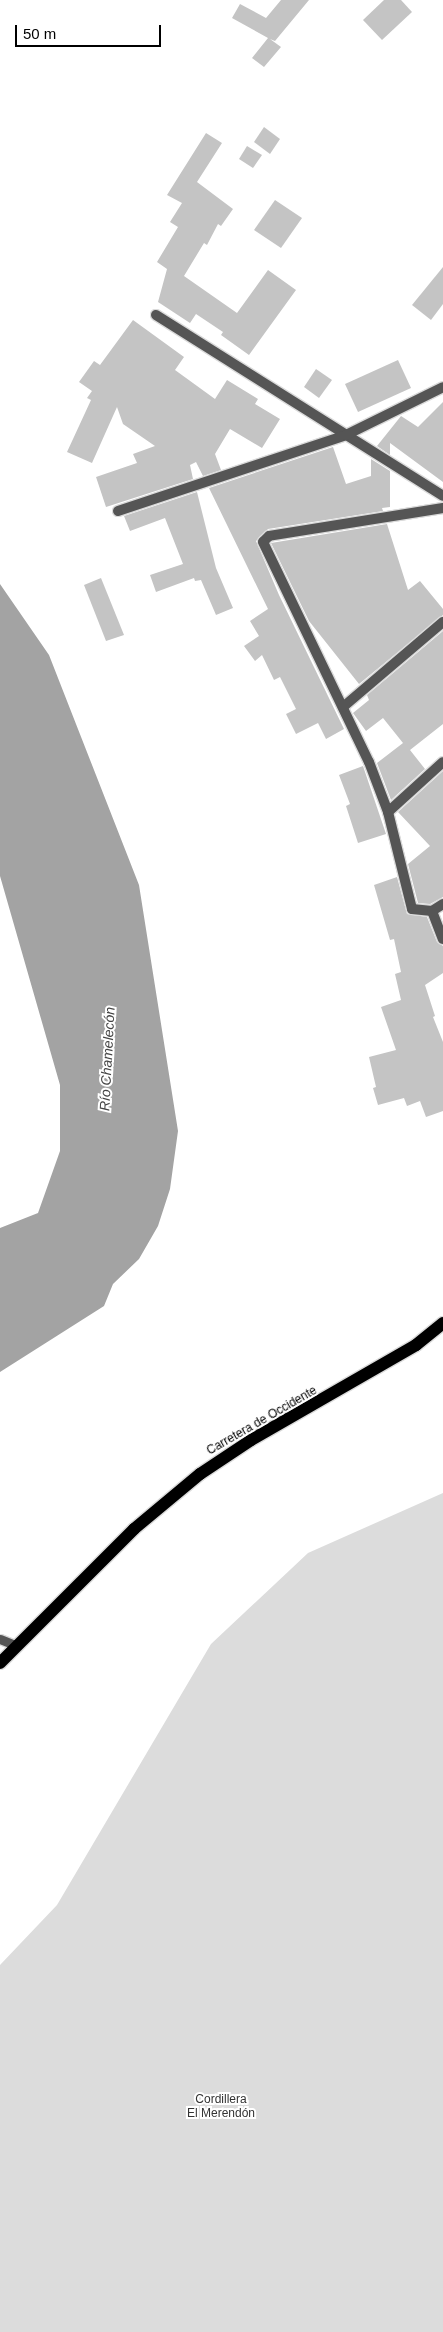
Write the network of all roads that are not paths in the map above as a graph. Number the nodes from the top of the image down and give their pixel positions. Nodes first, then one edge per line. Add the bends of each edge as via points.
1 (156, 315) dead end
2 (443, 386) edge
3 (346, 435) junction
4 (443, 496) edge
5 (443, 508) edge
6 (118, 511) dead end
7 (443, 622) edge
8 (343, 707) junction
9 (443, 762) edge
10 (388, 812) junction
11 (443, 904) edge
12 (432, 911) junction
13 (443, 939) edge
14 (443, 1322) edge
15 (0, 1639) edge
16 (17, 1646) junction
17 (0, 1664) edge

1 - 3 street
2 - 3 street
3 - 4 street
3 - 6 street
5 - 8 street via 265,538 263,542
7 - 8 street
8 - 10 street
9 - 10 street
10 - 12 street via 412,909
11 - 12 street
12 - 13 street
14 - 16 main road, Carretera de Occidente via 416,1345 251,1440 200,1474 134,1529
15 - 16 lane
16 - 17 main road, Carretera de Occidente

